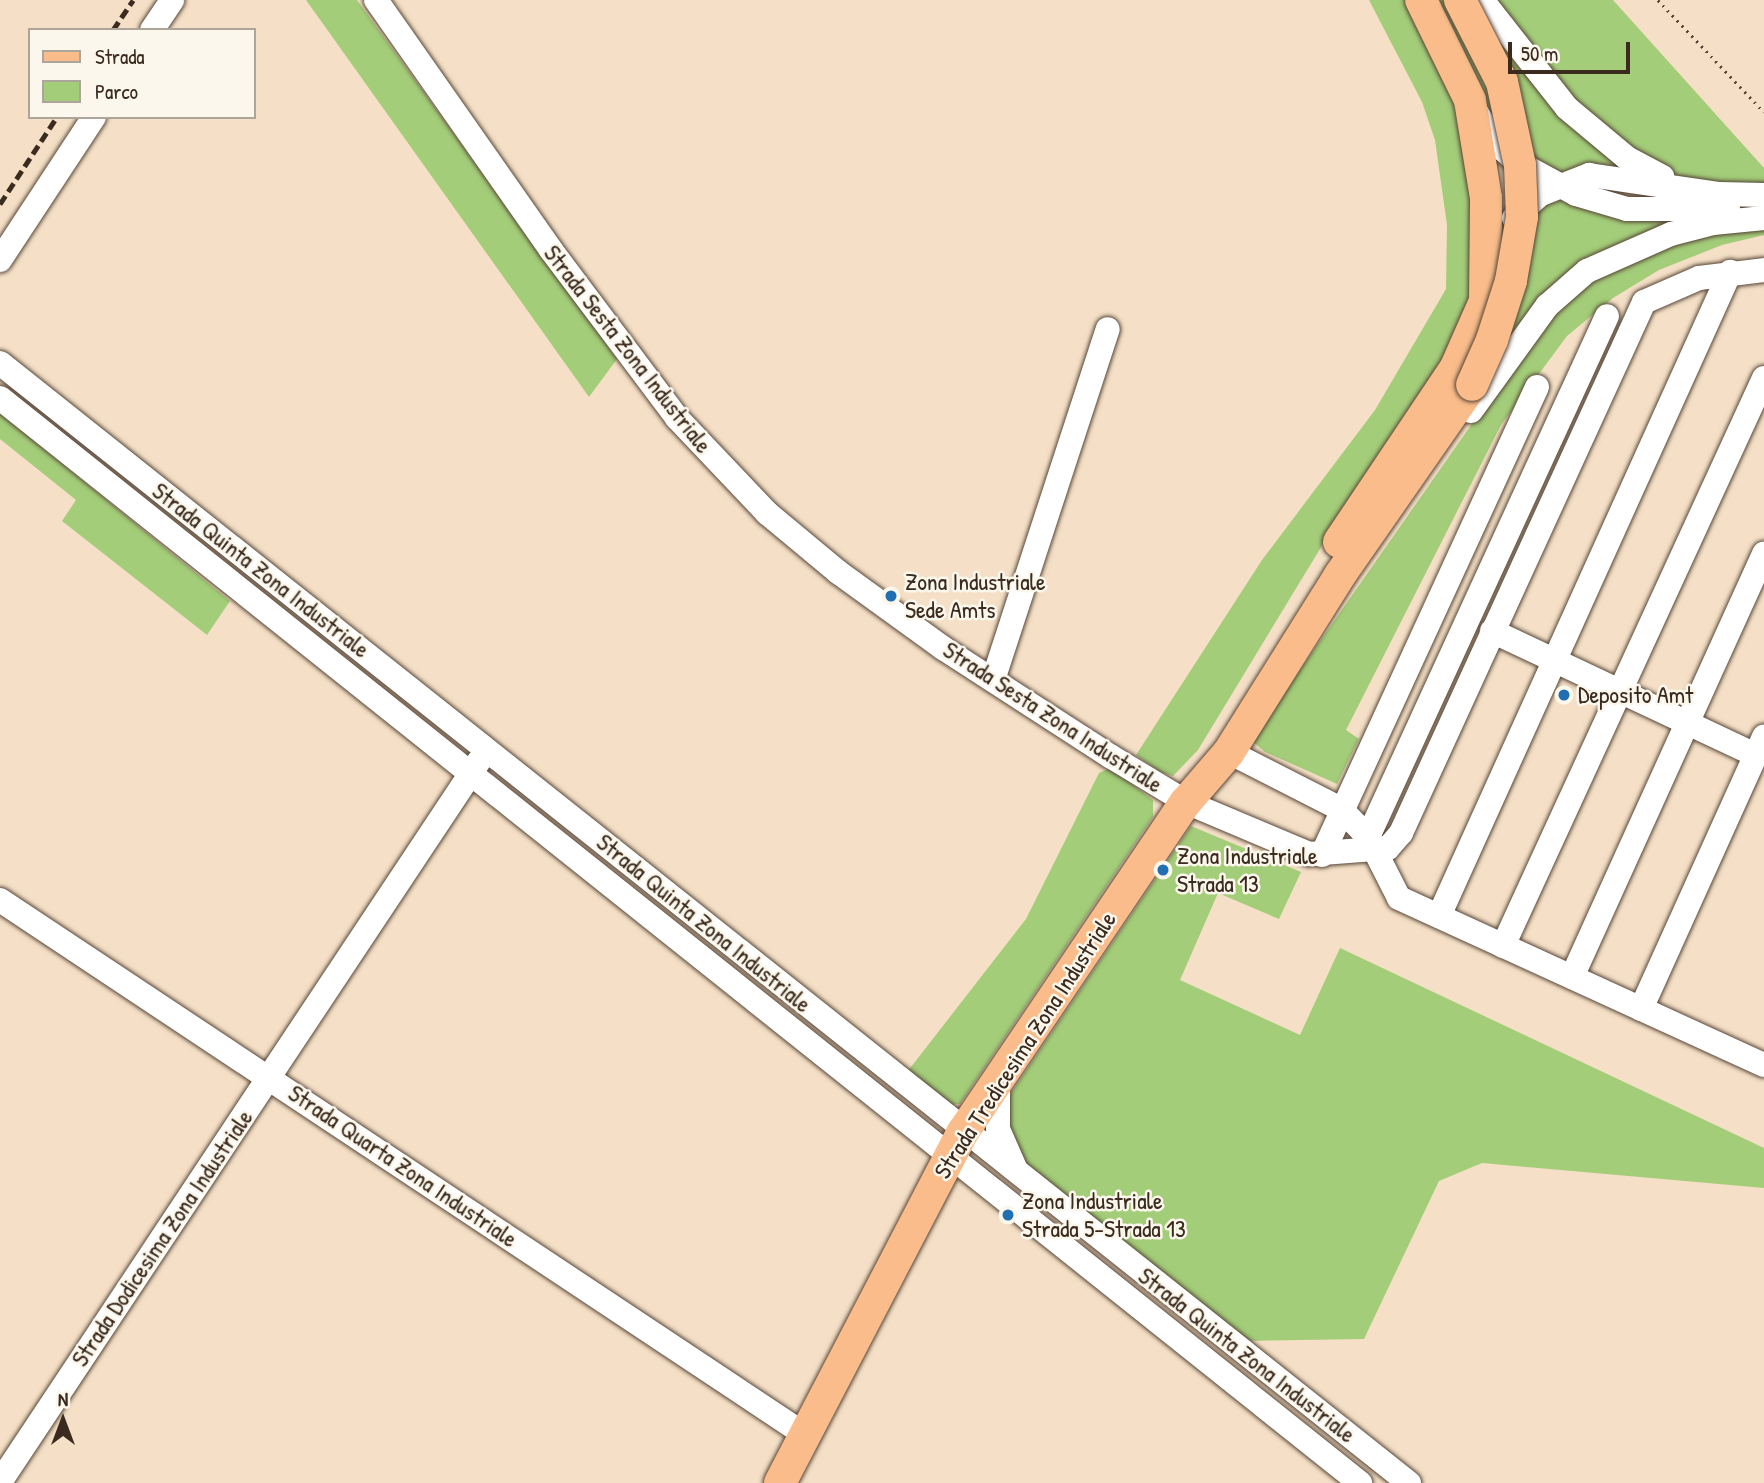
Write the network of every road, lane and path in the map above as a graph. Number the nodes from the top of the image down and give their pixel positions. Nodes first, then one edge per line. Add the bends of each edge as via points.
1 (172, 0) edge
2 (376, 0) edge
3 (1422, 0) edge
4 (1460, 0) edge
5 (1482, 0) edge
6 (1658, 0) edge
7 (153, 28) edge
8 (1470, 100) junction
9 (1764, 112) edge
10 (93, 119) edge
11 (1558, 185) junction
12 (1688, 189) junction
13 (1764, 195) edge
14 (1764, 209) edge
15 (1764, 218) edge
16 (0, 260) edge
17 (1764, 270) edge
18 (1730, 272) junction
19 (1485, 301) junction
20 (1607, 316) dead end
21 (1108, 329) dead end
22 (0, 363) edge
23 (1764, 378) edge
24 (1537, 387) dead end
25 (0, 398) edge
26 (1764, 553) edge
27 (1311, 629) junction
28 (1492, 631) junction
29 (1554, 660) junction
30 (400, 680) junction
31 (993, 680) junction
32 (1620, 691) junction
33 (382, 703) junction
34 (1685, 722) junction
35 (1760, 746) edge
36 (487, 749) junction
37 (1229, 752) junction
38 (471, 773) junction
39 (1186, 802) junction
40 (1341, 809) junction
41 (1372, 844) junction
42 (1322, 855) junction
43 (0, 900) edge
44 (1439, 916) junction
45 (1503, 946) junction
46 (1572, 977) junction
47 (1641, 1009) junction
48 (1764, 1065) edge
49 (270, 1076) junction
50 (998, 1079) junction
51 (956, 1145) junction
52 (1019, 1174) junction
53 (804, 1434) junction
54 (0, 1482) edge
55 (780, 1483) edge
56 (1360, 1483) edge
57 (1409, 1483) edge

1 - 7 street
2 - 31 street, Strada Sesta Zona Industriale via 551,250 711,457 767,513 838,572
3 - 8 main road
4 - 27 main road, bridge via 1502,82 1512,116 1521,191 1511,281 1493,340 1472,385 1340,575
5 - 12 street via 1567,108 1595,135 1627,158
6 - 9 path
8 - 11 street via 1496,143 1517,162
8 - 19 main road via 1486,198
10 - 16 street
11 - 12 street via 1576,177 1605,175
11 - 14 street via 1627,209
11 - 19 street via 1516,214 1505,233
12 - 13 street
15 - 27 street via 1713,223 1643,242 1568,286 1522,337 1351,582
17 - 18 street
18 - 28 street via 1675,286 1644,302
18 - 29 street
19 - 39 main road via 1455,367 1366,498 1202,760
20 - 41 street
21 - 31 street
22 - 30 street, Strada Quinta Zona Industriale
23 - 32 street
24 - 40 street
25 - 33 street, Strada Quinta Zona Industriale
26 - 34 street
27 - 37 main road
28 - 29 street
28 - 41 street via 1401,832 1388,848
29 - 32 street
29 - 44 street
30 - 33 street
30 - 36 street, Strada Quinta Zona Industriale
31 - 39 street, Strada Sesta Zona Industriale
32 - 34 street
32 - 45 street
33 - 38 street, Strada Quinta Zona Industriale
34 - 35 street
34 - 46 street
35 - 47 street
36 - 38 street, Strada Dodicesima Zona Industriale
36 - 51 street, Strada Quinta Zona Industriale
37 - 39 main road
37 - 40 street
38 - 49 street, Strada Dodicesima Zona Industriale
38 - 51 street, Strada Quinta Zona Industriale
39 - 42 street, Strada Sesta Zona Industriale
39 - 50 main road, Strada Tredicesima Zona Industriale
40 - 41 street
40 - 42 street
41 - 42 street
41 - 44 street via 1399,898
43 - 49 street, Strada Quarta Zona Industriale
44 - 45 street
45 - 46 street
46 - 47 street
47 - 48 street
49 - 53 street, Strada Quarta Zona Industriale
49 - 54 street, Strada Dodicesima Zona Industriale
50 - 51 main road, Strada Tredicesima Zona Industriale
50 - 52 street via 1000,1141
51 - 52 street, Strada Quinta Zona Industriale
51 - 53 main road, Strada Tredicesima Zona Industriale
51 - 56 street, Strada Quinta Zona Industriale
52 - 57 street, Strada Quinta Zona Industriale
53 - 55 main road, Strada Tredicesima Zona Industriale

